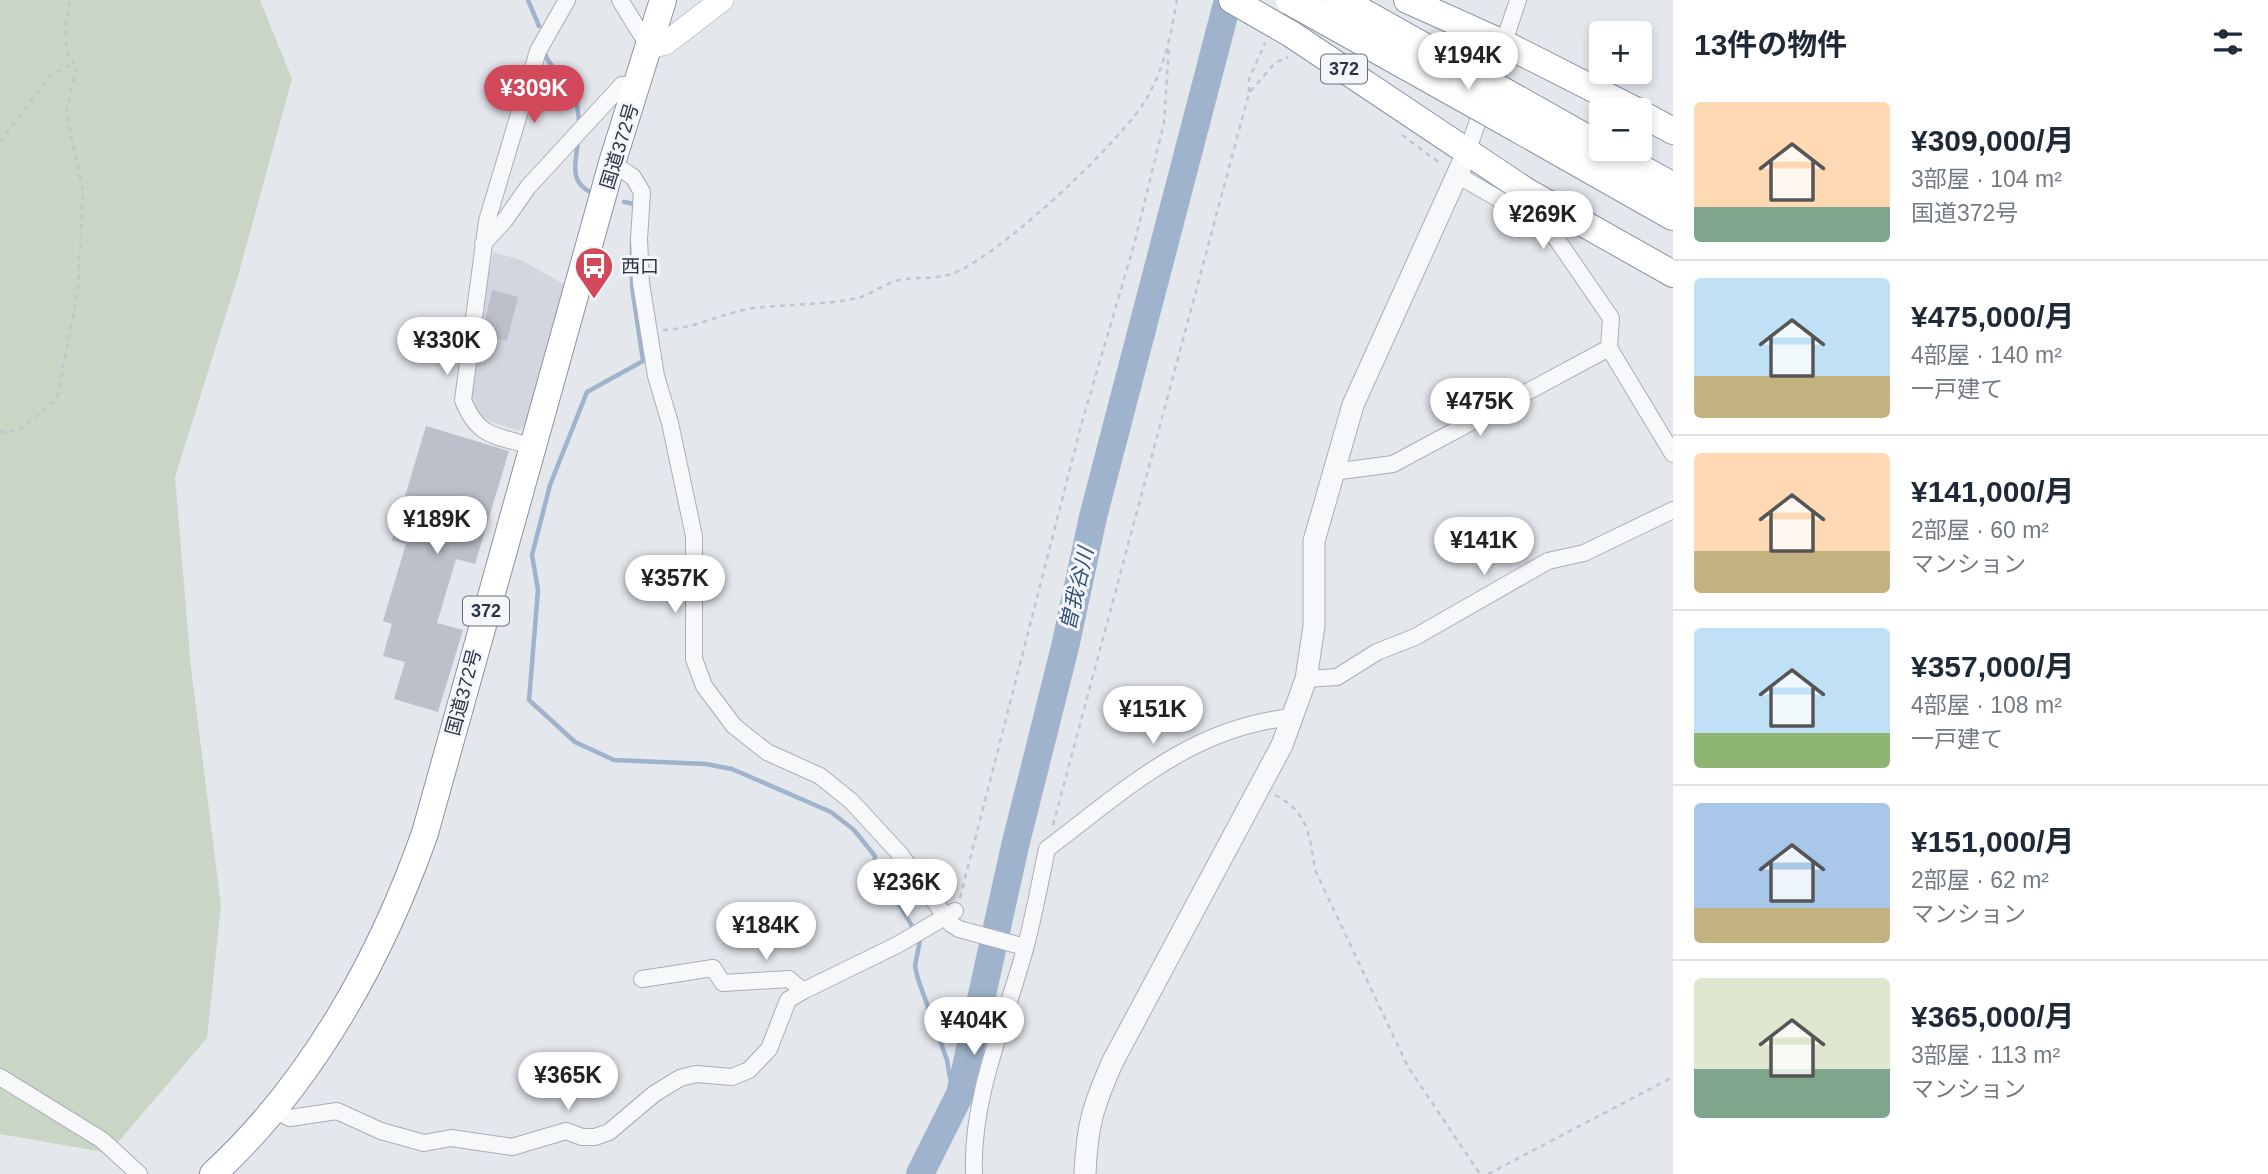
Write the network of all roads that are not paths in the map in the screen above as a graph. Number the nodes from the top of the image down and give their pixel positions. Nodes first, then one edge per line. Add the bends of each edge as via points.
1 (567, 0) edge
2 (620, 0) edge
3 (663, 0) edge
4 (722, 0) edge
5 (1232, 0) edge
6 (1291, 0) edge
7 (1338, 0) edge
8 (1407, 0) edge
9 (1518, 0) edge
10 (1503, 43) junction
11 (649, 47) junction
12 (638, 84) junction
13 (1611, 98) edge
14 (1503, 106) junction
15 (1652, 120) edge
16 (1673, 131) edge
17 (1589, 142) edge
18 (1625, 161) edge
19 (612, 163) junction
20 (1463, 165) junction
21 (1673, 188) edge
22 (1673, 215) edge
23 (483, 244) junction
24 (1673, 274) edge
25 (1609, 348) junction
26 (534, 446) junction
27 (1673, 454) edge
28 (1333, 472) junction
29 (1673, 510) edge
30 (1306, 679) junction
31 (1293, 718) junction
32 (945, 918) junction
33 (1020, 947) junction
34 (642, 979) dead end
35 (803, 991) junction
36 (0, 1077) edge
37 (275, 1111) junction
38 (139, 1174) edge
39 (213, 1174) edge
40 (974, 1174) edge
41 (1085, 1174) edge

1 - 23 street via 538,51
2 - 11 street
3 - 11 highway, 国道372号 / 372
4 - 11 main road via 666,43
5 - 20 highway, 372 via 1398,104
6 - 14 highway, bridge
7 - 14 highway, bridge
8 - 10 highway
9 - 10 street
10 - 13 highway
10 - 20 street
11 - 12 highway, 国道372号 / 372
12 - 19 highway, 国道372号 / 372
12 - 23 street via 622,85 528,187
14 - 17 highway
14 - 22 highway
15 - 16 highway
18 - 21 highway
19 - 26 highway, 国道372号 / 372
19 - 32 street via 633,177 642,192 640,261 648,329 694,536 694,659 699,677 750,741 820,776 850,801 900,854
20 - 24 highway, 372 via 1526,191
20 - 25 street via 1549,228 1611,318
20 - 28 street via 1353,405
23 - 26 street via 463,400 478,429
25 - 27 street
25 - 28 street via 1393,464
26 - 37 highway, 国道372号 / 372 via 425,833 403,895 377,952
28 - 30 street via 1314,541 1314,626
29 - 30 street via 1584,553 1548,561 1338,677
30 - 31 street
31 - 33 street via 1190,746 1047,849
31 - 41 street via 1108,1072 1086,1135
32 - 33 street via 959,929
32 - 35 street
33 - 40 street via 981,1098
34 - 35 street via 713,968 723,983 789,979
35 - 37 street via 788,1000 769,1049 749,1070 732,1077 680,1077 609,1132 595,1137 566,1130 512,1147 451,1138 424,1143 390,1135 337,1111 290,1118
36 - 38 street via 102,1140
37 - 39 highway, 国道372号 / 372

